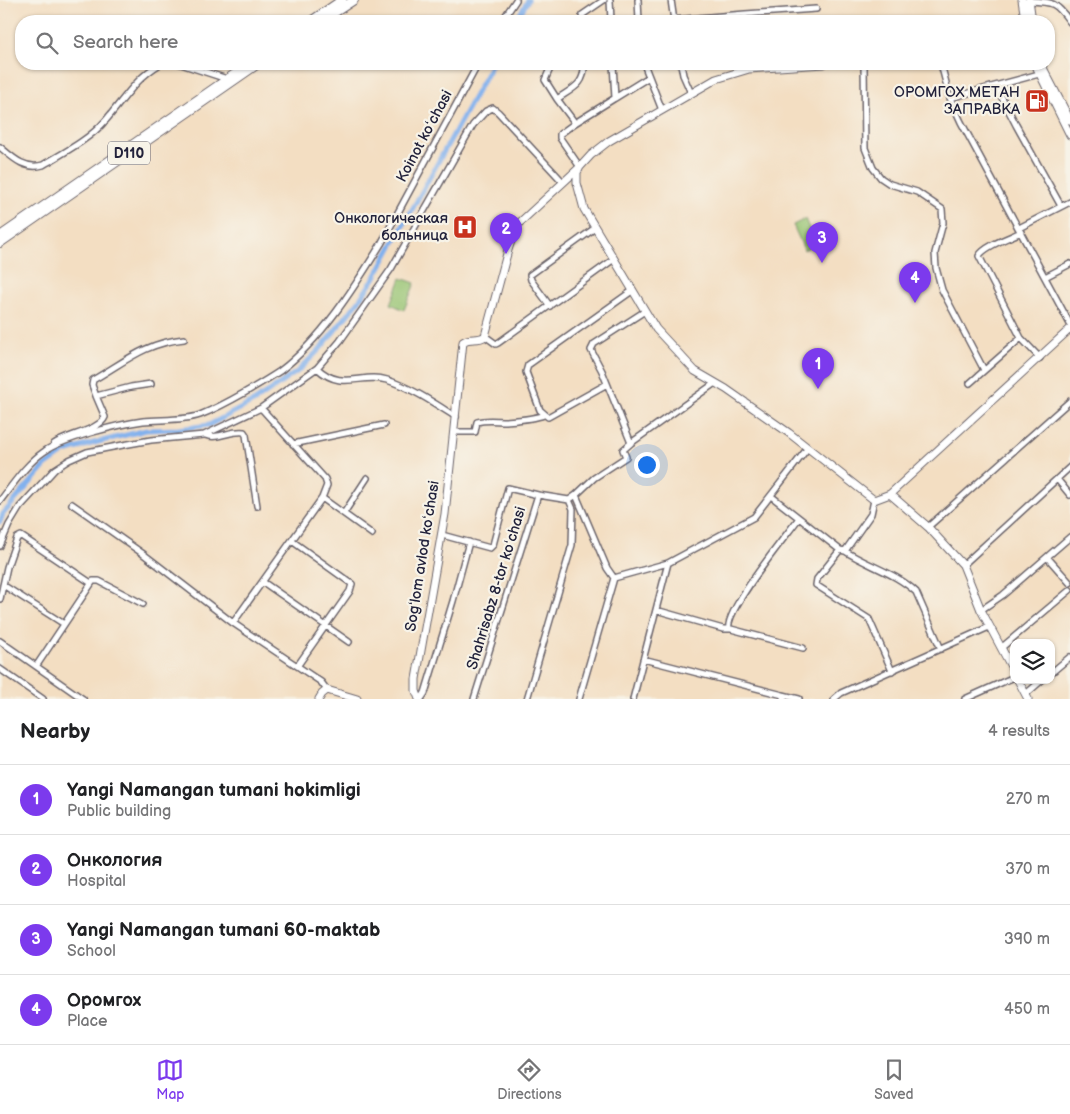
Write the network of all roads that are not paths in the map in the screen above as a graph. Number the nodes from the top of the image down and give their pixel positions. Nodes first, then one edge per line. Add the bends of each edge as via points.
1 (354, 0) edge
2 (516, 0) edge
3 (604, 0) edge
4 (610, 0) edge
5 (638, 0) edge
6 (671, 0) edge
7 (1027, 0) edge
8 (340, 1) edge
9 (816, 9) dead end
10 (582, 14) edge
11 (745, 14) joint
12 (320, 15) edge
13 (331, 15) edge
14 (506, 15) edge
15 (611, 15) edge
16 (639, 15) edge
17 (673, 15) edge
18 (735, 15) edge
19 (1028, 15) edge
20 (1070, 22) edge
21 (150, 70) edge
22 (199, 70) edge
23 (240, 70) edge
24 (249, 70) edge
25 (475, 70) edge
26 (549, 70) edge
27 (585, 70) edge
28 (613, 70) edge
29 (646, 70) edge
30 (682, 70) edge
31 (739, 70) edge
32 (864, 70) edge
33 (943, 70) edge
34 (1037, 70) edge
35 (1044, 70) edge
36 (1039, 74) junction
37 (649, 76) junction
38 (227, 79) junction
39 (996, 86) junction
40 (691, 93) junction
41 (614, 98) junction
42 (950, 98) junction
43 (557, 99) junction
44 (1063, 106) edge
45 (662, 110) junction
46 (1070, 120) edge
47 (575, 124) junction
48 (1070, 135) edge
49 (0, 147) edge
50 (580, 167) junction
51 (563, 182) junction
52 (76, 186) junction
53 (1070, 202) edge
54 (1061, 206) junction
55 (595, 228) junction
56 (1020, 230) junction
57 (0, 236) edge
58 (0, 243) edge
59 (614, 259) junction
60 (1070, 264) edge
61 (1045, 277) junction
62 (632, 290) junction
63 (550, 306) junction
64 (645, 311) junction
65 (1070, 324) edge
66 (1070, 329) edge
67 (485, 336) junction
68 (1021, 338) junction
69 (184, 339) dead end
70 (1040, 358) junction
71 (317, 368) junction
72 (984, 370) junction
73 (715, 383) junction
74 (970, 383) dead end
75 (151, 384) dead end
76 (607, 384) junction
77 (96, 396) junction
78 (1070, 401) edge
79 (261, 408) junction
80 (544, 415) junction
81 (456, 417) junction
82 (384, 425) dead end
83 (455, 432) junction
84 (204, 435) junction
85 (631, 443) junction
86 (293, 444) junction
87 (807, 448) junction
88 (47, 449) junction
89 (1070, 467) edge
90 (367, 478) dead end
91 (1057, 479) junction
92 (538, 494) junction
93 (890, 494) junction
94 (576, 495) junction
95 (1070, 495) edge
96 (772, 496) junction
97 (322, 498) junction
98 (569, 500) junction
99 (874, 500) junction
100 (0, 501) edge
101 (72, 504) dead end
102 (257, 506) dead end
103 (344, 513) junction
104 (799, 518) junction
105 (928, 527) junction
106 (372, 534) dead end
107 (442, 534) junction
108 (1070, 537) edge
109 (292, 541) junction
110 (469, 542) junction
111 (0, 546) edge
112 (842, 550) junction
113 (1047, 557) junction
114 (668, 563) junction
115 (963, 565) junction
116 (614, 578) junction
117 (263, 582) junction
118 (91, 583) junction
119 (1070, 583) edge
120 (3, 585) junction
121 (1070, 590) edge
122 (0, 599) edge
123 (142, 604) dead end
124 (656, 610) junction
125 (981, 610) junction
126 (233, 623) junction
127 (64, 624) junction
128 (326, 625) junction
129 (989, 627) junction
130 (729, 629) junction
131 (0, 640) edge
132 (349, 642) dead end
133 (804, 648) dead end
134 (1001, 648) junction
135 (941, 649) junction
136 (1070, 657) edge
137 (643, 659) junction
138 (37, 665) junction
139 (1010, 665) edge
140 (298, 666) junction
141 (0, 669) edge
142 (1055, 670) edge
143 (892, 671) junction
144 (1010, 679) edge
145 (1020, 684) edge
146 (1038, 684) edge
147 (327, 690) junction
148 (783, 697) edge
149 (1027, 697) edge
150 (43, 699) edge
151 (84, 699) edge
152 (320, 699) edge
153 (357, 699) edge
154 (420, 699) edge
155 (474, 699) edge
156 (527, 699) edge
157 (579, 699) edge
158 (633, 699) edge
159 (799, 699) edge
160 (834, 699) edge
161 (965, 699) edge

1 - 13 main road
2 - 14 street
3 - 10 street
4 - 15 street
5 - 16 street
6 - 17 street
7 - 19 street
7 - 20 street via 1048,2 1059,7
8 - 12 main road
9 - 11 street
11 - 18 street
21 - 49 street via 96,129 43,165 26,166
22 - 38 street
23 - 38 main road, D110
24 - 52 main road, D110
25 - 88 street, Koinot koʻchasi via 381,244 355,285 313,339 280,371 198,416 128,424
26 - 43 street via 545,80
27 - 43 street via 580,83
28 - 41 street
29 - 37 street
30 - 40 street
31 - 40 street
32 - 72 street via 865,148 881,178 916,192 942,209 935,253 936,268 942,290
33 - 42 street
34 - 36 street
35 - 44 street
36 - 39 street
36 - 44 street
37 - 41 street
37 - 45 street
38 - 52 main road, D110
39 - 42 street
39 - 54 street
40 - 45 street
41 - 47 street
42 - 56 street
43 - 47 street
44 - 46 street
44 - 48 street
45 - 50 street via 609,141
47 - 50 street via 559,136
50 - 51 street
50 - 55 street via 577,184 584,209
51 - 67 street via 516,226
51 - 71 street via 498,112 488,109 473,125 391,269
52 - 57 main road, D110
52 - 58 main road, D110
53 - 54 street
54 - 56 street
55 - 59 street
55 - 63 street via 530,275
56 - 61 street
56 - 68 street via 980,252 979,256
59 - 62 street
59 - 63 street
60 - 61 street
61 - 65 street
62 - 64 street
62 - 80 street via 528,365 526,372
63 - 67 street via 496,344
64 - 73 street via 656,329 696,371
64 - 76 street via 592,347
66 - 70 street
67 - 81 street, Sogʻlom avlod koʻchasi via 464,342
68 - 70 street
68 - 72 street
69 - 77 street via 144,348 93,380
70 - 93 street
71 - 79 street
71 - 81 street via 338,380 383,379 410,389
72 - 74 street
73 - 85 street
73 - 87 street
75 - 77 street
76 - 80 street via 553,416
76 - 85 street
77 - 88 street via 105,417 102,422 59,440
78 - 105 street
79 - 84 street
79 - 86 street
80 - 83 street via 506,421 482,420 477,422 475,432
81 - 83 street, Sogʻlom avlod koʻchasi
82 - 86 street
83 - 107 street, Sogʻlom avlod koʻchasi
84 - 102 street via 211,437 239,431 246,434
84 - 111 street via 124,445 87,452 69,460 56,469 20,507
85 - 94 street via 623,450 626,456
86 - 97 street via 327,482
87 - 96 street
87 - 99 street
88 - 100 street
89 - 91 street
90 - 103 street
91 - 95 street
91 - 115 street
92 - 98 street, Shahrisabz 8-tor koʻchasi
92 - 110 street via 508,488 492,547 488,549
92 - 155 street, Shahrisabz 8-tor koʻchasi
93 - 99 street
93 - 105 street
94 - 98 street
94 - 116 street
96 - 104 street
96 - 114 street via 754,517
97 - 103 street
97 - 109 street
98 - 156 street via 573,509 572,545
99 - 112 street via 872,514
101 - 126 street
103 - 106 street
104 - 112 street
104 - 130 street via 741,598 729,619
105 - 115 street
107 - 110 street
107 - 154 street, Sogʻlom avlod koʻchasi via 416,679
108 - 113 street
109 - 117 street
109 - 128 street via 352,584
110 - 154 street via 425,693
112 - 135 street via 896,577 916,592
112 - 143 street via 816,585 869,619
113 - 119 street
113 - 125 street
114 - 116 street
114 - 124 street
115 - 125 street
116 - 157 street
117 - 126 street
117 - 128 street
118 - 120 street via 21,536 17,538
118 - 123 street via 97,580
118 - 127 street
120 - 122 street
120 - 127 street
121 - 134 street
124 - 130 street
124 - 137 street
125 - 129 street
126 - 140 street
127 - 138 street
128 - 132 street
128 - 140 street
129 - 134 street
129 - 135 street
130 - 133 street
131 - 138 street
134 - 139 street
135 - 143 street
136 - 142 street
137 - 148 street
137 - 158 street
138 - 151 street
140 - 147 street
141 - 150 street
143 - 160 street
144 - 161 street
145 - 149 street
146 - 149 street
147 - 152 street
147 - 153 street
148 - 159 street

